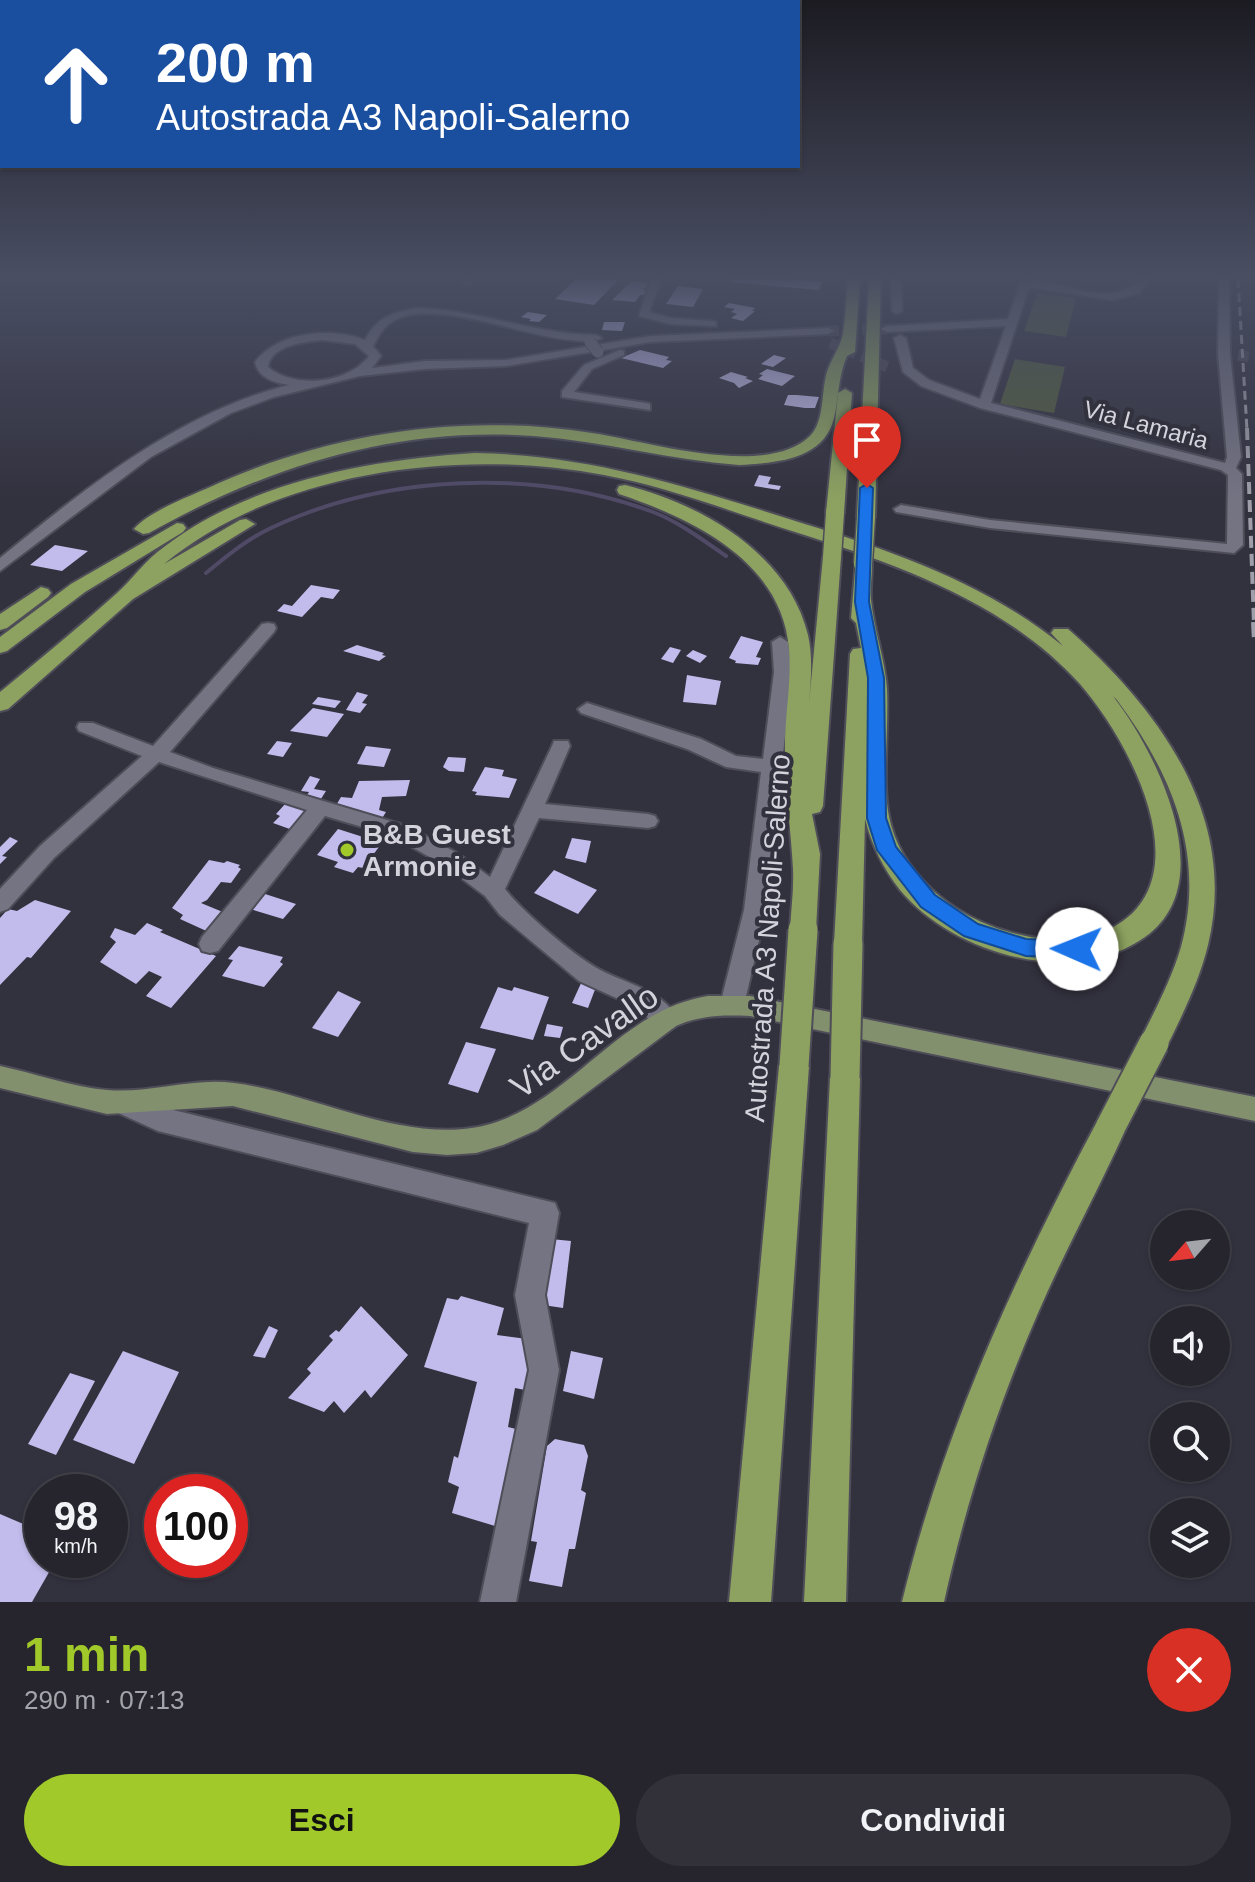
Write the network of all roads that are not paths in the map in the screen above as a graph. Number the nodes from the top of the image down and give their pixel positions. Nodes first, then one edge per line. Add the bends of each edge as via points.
1 (269, 354) edge
2 (285, 354) edge
3 (371, 354) edge
4 (389, 354) edge
5 (562, 354) edge
6 (592, 354) edge
7 (843, 354) edge
8 (848, 354) edge
9 (872, 354) edge
10 (902, 354) tunnel mouth
11 (1001, 354) edge
12 (1231, 354) edge
13 (275, 361) dead end
14 (425, 365) junction
15 (890, 368) tunnel mouth
16 (357, 373) junction
17 (258, 377) junction
18 (916, 377) junction
19 (314, 383) junction
20 (235, 405) junction
21 (984, 405) junction
22 (646, 407) dead end
23 (1226, 467) junction
24 (901, 509) dead end
25 (0, 566) edge
26 (126, 595) junction
27 (862, 602) junction
28 (0, 624) edge
29 (268, 628) dead end
30 (780, 642) dead end
31 (0, 647) edge
32 (0, 704) edge
33 (587, 709) dead end
34 (86, 727) dead end
35 (561, 746) dead end
36 (157, 752) junction
37 (772, 767) junction
38 (321, 807) junction
39 (532, 810) junction
40 (648, 821) dead end
41 (806, 871) junction
42 (493, 890) junction
43 (0, 903) edge
44 (210, 944) dead end
45 (732, 1005) junction
46 (666, 1020) junction
47 (0, 1077) edge
48 (123, 1103) junction
49 (1255, 1109) edge
50 (498, 1602) edge
51 (750, 1602) edge
52 (825, 1602) edge
53 (923, 1602) edge

1 - 17 street
2 - 13 street
3 - 16 street via 372,362
4 - 14 street
5 - 14 street via 506,363
6 - 22 street via 566,394
7 - 28 highway via 831,382 823,429 805,447 788,454 730,460 519,431 423,434 341,447 280,464 195,499
8 - 41 highway, Autostrada A3 Napoli-Salerno, bridge
9 - 27 highway, bridge
10 - 18 street via 904,366
11 - 21 street
12 - 23 street via 1234,457
14 - 16 street
15 - 18 street, Via Lamaria
16 - 19 street
17 - 19 street
17 - 20 street
18 - 21 street, Via Lamaria
19 - 20 street
20 - 25 street via 89,492
21 - 23 street, Via Lamaria
23 - 24 street via 1235,474 1235,545 1229,550
26 - 27 highway via 165,552 234,514 317,482 434,460 509,458 606,470 809,531 924,571 978,597 1048,644 1098,691 1137,748 1162,814 1167,871 1163,893 1142,925 1089,947 1026,947 972,930 911,884 887,850 877,818 876,678
26 - 32 highway
26 - 41 highway via 261,516 328,492 392,478 486,470 544,474 625,490 671,506 737,545 768,576 792,612 802,666 796,729
27 - 52 highway, bridge
29 - 36 street
30 - 37 street via 783,672
31 - 53 highway, bridge via 78,588 188,523 290,480 391,456 493,449 593,458 822,523 957,572 1025,608 1098,665 1160,739 1180,778 1194,818 1202,898 1197,938 1154,1043 1035,1274 962,1452
33 - 37 street via 733,762
34 - 36 street
35 - 39 street
36 - 38 street via 206,773
36 - 43 street via 47,852
37 - 45 street via 755,910
38 - 42 street via 400,831
38 - 44 street
39 - 40 street
39 - 42 street
41 - 51 highway, Autostrada A3 Napoli-Salerno, bridge
42 - 46 street via 508,909 587,974 644,1000
45 - 46 main road, Via Cavallo via 699,1007
45 - 49 main road, Via Cavallo
46 - 48 main road, Via Cavallo via 530,1121 510,1132 463,1143 413,1139 233,1094
47 - 48 main road, Via Cavallo
48 - 50 street via 158,1119 545,1213 530,1295 544,1347 544,1370

